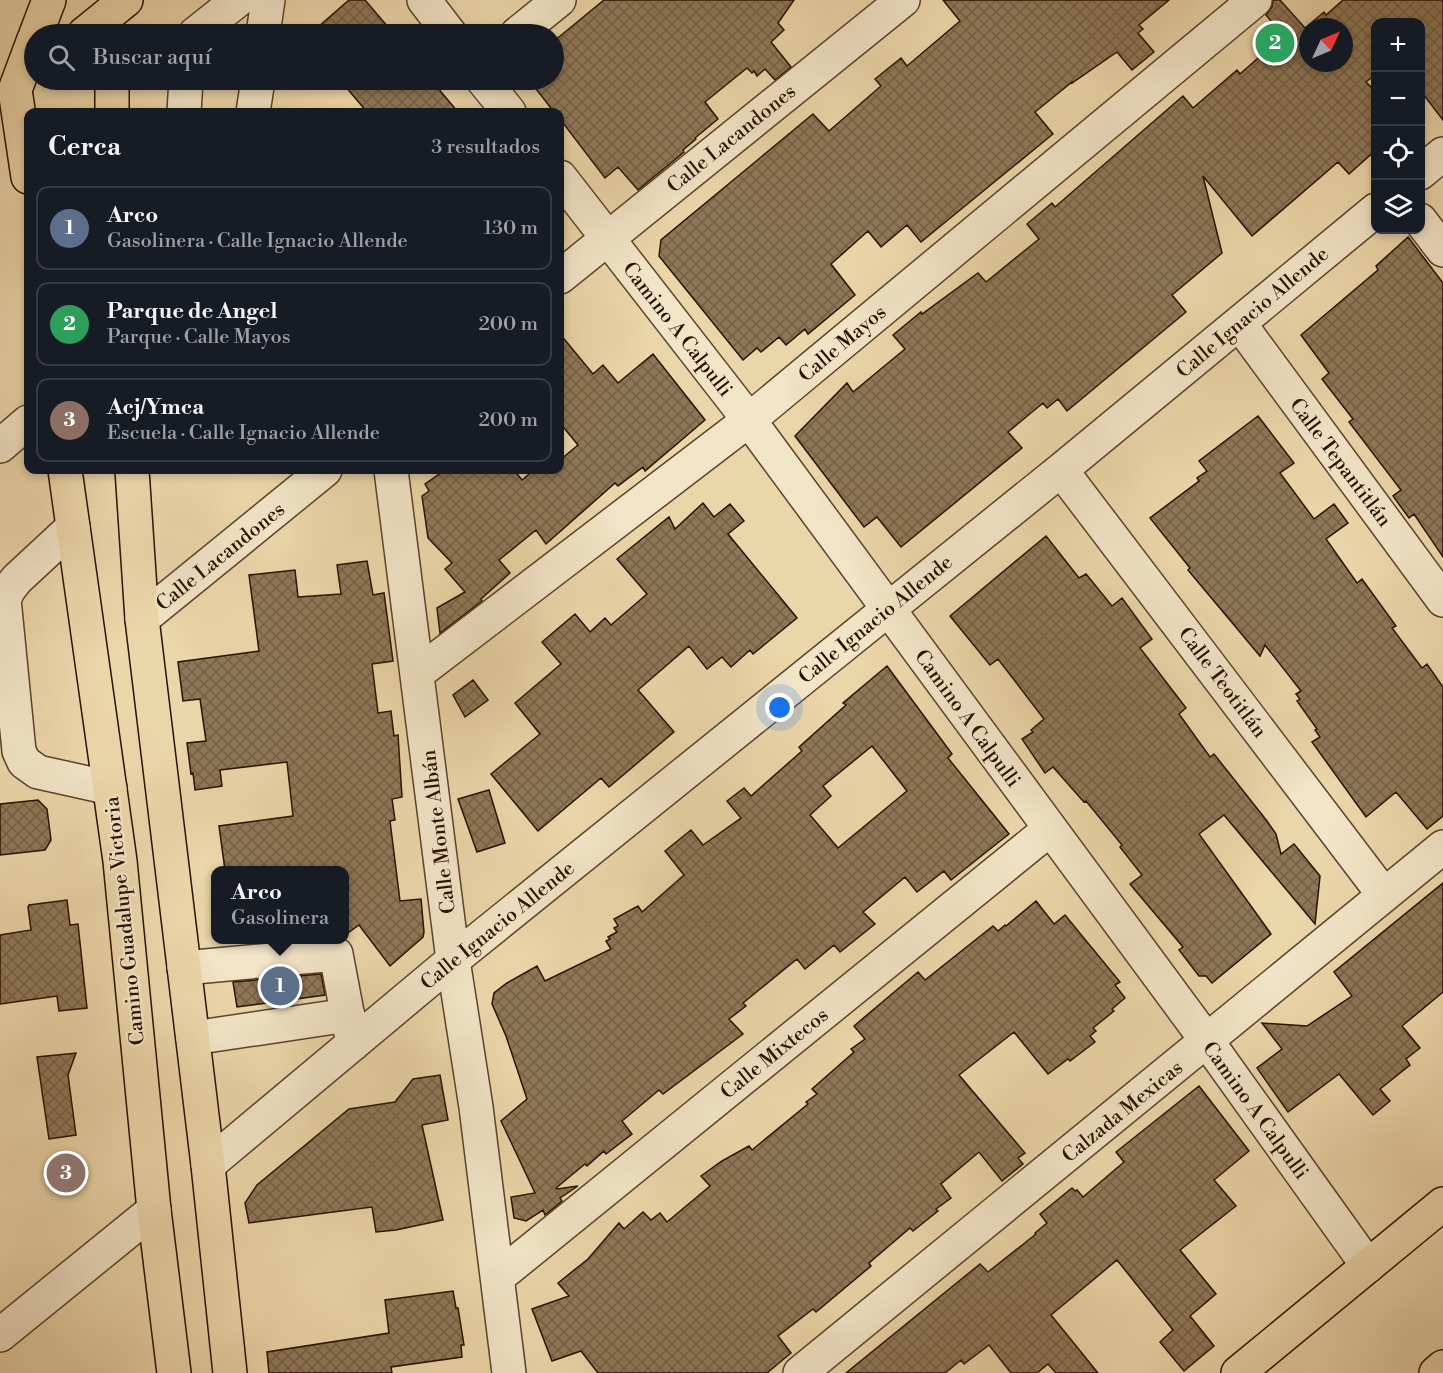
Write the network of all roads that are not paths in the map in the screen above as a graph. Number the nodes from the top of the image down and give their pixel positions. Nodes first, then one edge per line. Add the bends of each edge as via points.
1 (49, 0) edge
2 (238, 0) edge
3 (268, 0) edge
4 (424, 0) edge
5 (559, 0) edge
6 (903, 0) edge
7 (1255, 0) edge
8 (116, 16) edge
9 (40, 24) edge
10 (102, 24) edge
11 (208, 24) edge
12 (264, 24) edge
13 (442, 24) edge
14 (529, 24) edge
15 (24, 61) edge
16 (12, 88) edge
17 (112, 90) edge
18 (185, 90) edge
19 (256, 90) edge
20 (491, 90) edge
21 (38, 108) edge
22 (112, 108) edge
23 (184, 108) edge
24 (254, 108) edge
25 (506, 108) edge
26 (1443, 154) edge
27 (24, 155) edge
28 (1425, 169) edge
29 (564, 182) edge
30 (1371, 214) edge
31 (1425, 227) edge
32 (607, 238) junction
33 (1443, 250) edge
34 (564, 274) edge
35 (1239, 323) junction
36 (749, 420) junction
37 (24, 425) edge
38 (0, 446) edge
39 (1061, 470) junction
40 (66, 474) edge
41 (132, 474) edge
42 (320, 474) edge
43 (392, 474) edge
44 (73, 527) junction
45 (1443, 600) edge
46 (887, 609) junction
47 (142, 619) junction
48 (418, 673) junction
49 (110, 788) junction
50 (1050, 830) junction
51 (1443, 847) edge
52 (1384, 895) junction
53 (453, 960) junction
54 (184, 968) junction
55 (351, 1030) junction
56 (193, 1038) junction
57 (1208, 1041) junction
58 (208, 1165) junction
59 (1443, 1204) edge
60 (154, 1210) junction
61 (1368, 1266) junction
62 (498, 1277) junction
63 (0, 1335) edge
64 (1443, 1367) edge
65 (174, 1373) edge
66 (230, 1373) edge
67 (509, 1373) edge
68 (800, 1373) edge
69 (1238, 1373) edge
70 (1436, 1373) edge

1 - 9 main road
2 - 11 street
3 - 12 street
4 - 13 street
5 - 14 street
6 - 32 street, Calle Lacandones
7 - 36 street, Calle Mayos
8 - 10 main road
15 - 16 main road
16 - 21 main road
16 - 27 main road
17 - 22 main road
18 - 23 street
19 - 24 street
20 - 25 street
26 - 28 street
29 - 32 street, Camino A Calpulli
30 - 35 street, Calle Ignacio Allende
31 - 33 street
32 - 34 street, Calle Lacandones
32 - 36 street, Camino A Calpulli
35 - 39 street, Calle Ignacio Allende
35 - 45 street, Calle Tepantitlán
36 - 46 street, Camino A Calpulli
36 - 48 street, Calle Mayos
37 - 38 street
39 - 46 street, Calle Ignacio Allende
39 - 52 street, Calle Teotitlán
40 - 44 main road, Camino Guadalupe Victoria
41 - 47 main road
42 - 47 street, Calle Lacandones
43 - 48 street, Calle Monte Albán
44 - 49 main road, Camino Guadalupe Victoria
44 - 49 street via 17,579 4,599 19,751 24,762 38,772
46 - 50 street, Camino A Calpulli
46 - 53 street, Calle Ignacio Allende
47 - 54 main road
48 - 53 street, Calle Monte Albán
49 - 60 main road, Camino Guadalupe Victoria
50 - 57 street, Camino A Calpulli
50 - 62 street, Calle Mixtecos
51 - 52 street, Calzada Mexicas
52 - 57 street, Calzada Mexicas
53 - 55 street, Calle Ignacio Allende
53 - 62 street, Calle Monte Albán
54 - 55 street via 336,954
54 - 56 main road
55 - 56 street
55 - 58 street, Calle Ignacio Allende
56 - 58 main road
57 - 61 street, Camino A Calpulli
57 - 68 street, Calzada Mexicas
58 - 66 main road
59 - 61 main road
60 - 63 street
60 - 65 main road, Camino Guadalupe Victoria
61 - 69 main road
62 - 67 street, Calle Monte Albán
64 - 70 main road

